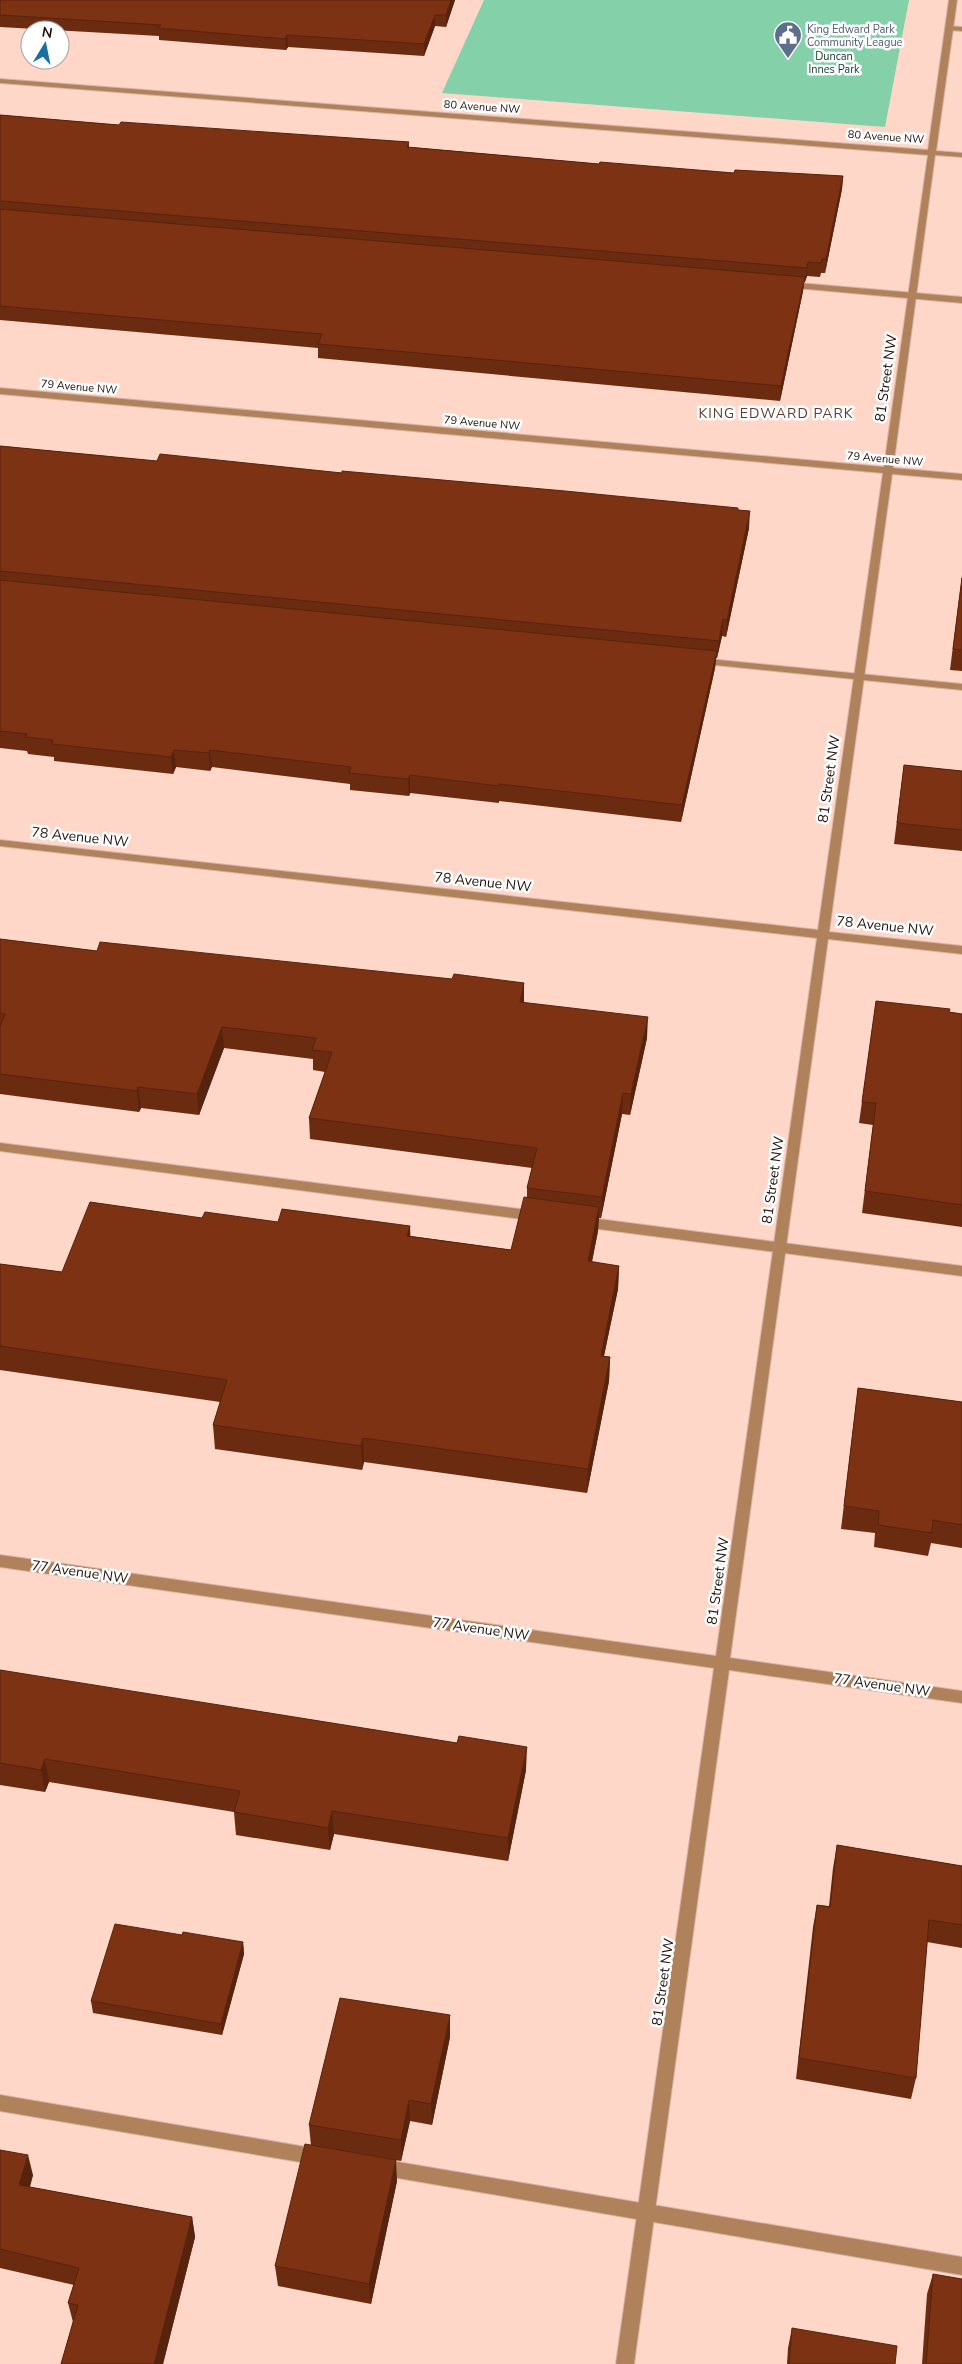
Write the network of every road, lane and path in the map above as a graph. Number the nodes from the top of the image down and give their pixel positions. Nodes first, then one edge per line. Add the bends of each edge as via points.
1 (953, 0) edge
2 (956, 28) edge
3 (0, 81) edge
4 (932, 152) junction
5 (962, 154) edge
6 (774, 284) edge
7 (912, 295) junction
8 (962, 300) edge
9 (0, 391) edge
10 (889, 471) junction
11 (962, 477) edge
12 (691, 660) edge
13 (859, 677) junction
14 (962, 687) edge
15 (0, 843) edge
16 (822, 935) junction
17 (962, 950) edge
18 (0, 1148) edge
19 (552, 1218) edge
20 (572, 1221) edge
21 (779, 1248) junction
22 (962, 1270) edge
23 (0, 1561) edge
24 (722, 1662) junction
25 (962, 1697) edge
26 (0, 2103) edge
27 (333, 2159) edge
28 (362, 2164) edge
29 (646, 2212) junction
30 (962, 2266) edge
31 (625, 2364) edge

1 - 2 street, 81 Street NW
2 - 4 street, 81 Street NW
3 - 4 street, 80 Avenue NW
4 - 5 street, 80 Avenue NW
4 - 7 street, 81 Street NW
6 - 7 street
7 - 8 street
7 - 10 street, 81 Street NW
9 - 10 street, 79 Avenue NW
10 - 11 street, 79 Avenue NW
10 - 13 street, 81 Street NW
12 - 13 street
13 - 14 street
13 - 16 street, 81 Street NW
15 - 16 street, 78 Avenue NW
16 - 17 street, 78 Avenue NW
16 - 21 street, 81 Street NW
18 - 19 street
20 - 21 street
21 - 22 street
21 - 24 street, 81 Street NW
23 - 24 street, 77 Avenue NW
24 - 25 street, 77 Avenue NW
24 - 29 street, 81 Street NW
26 - 27 street
28 - 29 street
29 - 30 street
29 - 31 street, 81 Street NW

